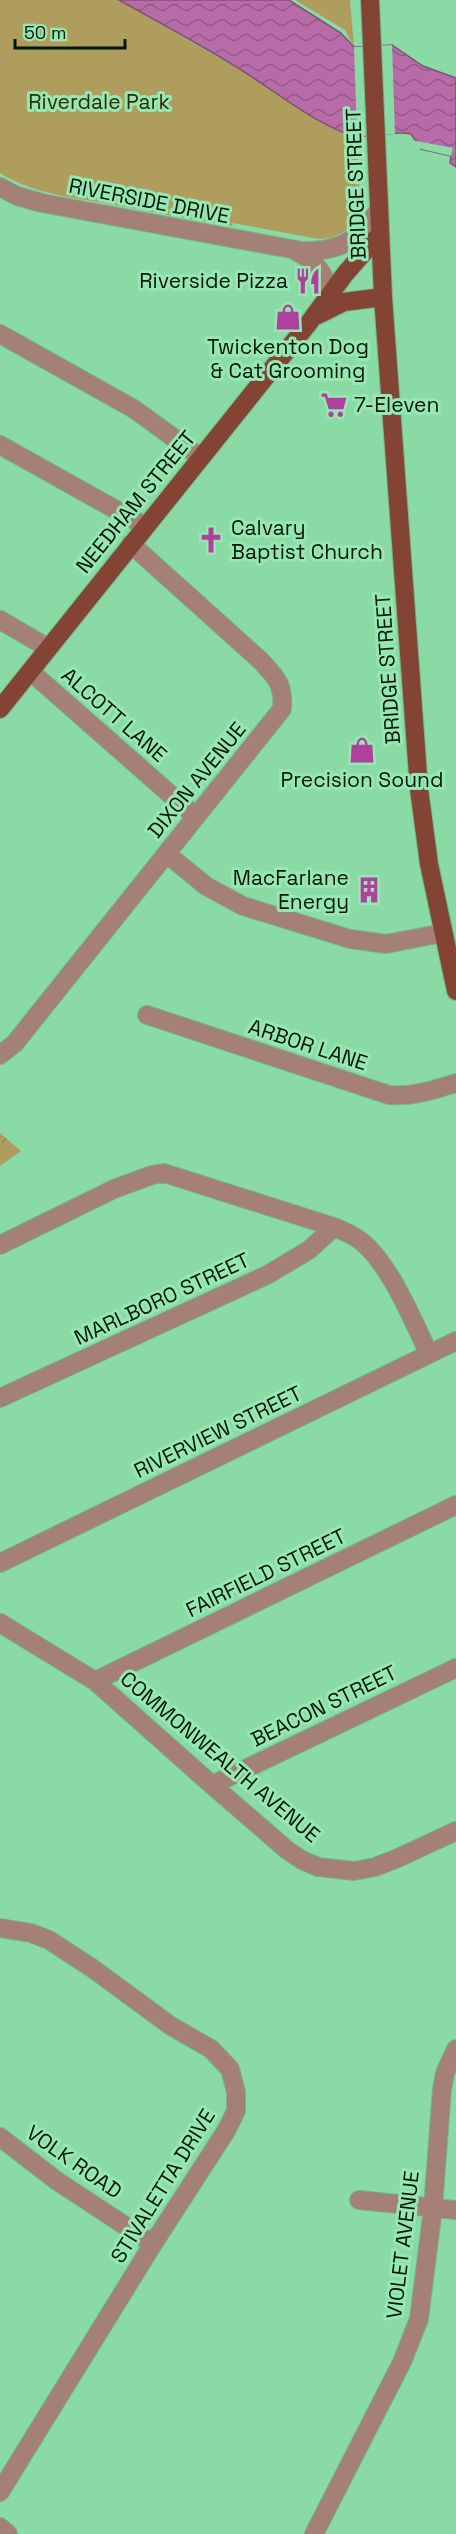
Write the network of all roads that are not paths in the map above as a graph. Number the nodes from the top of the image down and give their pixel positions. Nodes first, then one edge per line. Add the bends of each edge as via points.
1 (370, 0) edge
2 (0, 187) edge
3 (380, 210) junction
4 (380, 234) junction
5 (293, 250) junction
6 (328, 295) junction
7 (383, 297) junction
8 (308, 324) junction
9 (0, 334) edge
10 (0, 445) edge
11 (200, 458) junction
12 (146, 526) junction
13 (131, 544) junction
14 (0, 620) edge
15 (48, 648) junction
16 (30, 671) junction
17 (0, 709) edge
18 (196, 817) junction
19 (167, 854) junction
20 (443, 933) junction
21 (456, 991) edge
22 (147, 1016) dead end
23 (0, 1055) edge
24 (456, 1083) edge
25 (334, 1227) junction
26 (0, 1245) edge
27 (456, 1341) edge
28 (429, 1354) junction
29 (0, 1398) edge
30 (456, 1505) edge
31 (0, 1563) edge
32 (0, 1623) edge
33 (456, 1668) edge
34 (95, 1681) junction
35 (212, 1785) junction
36 (456, 1831) edge
37 (0, 1928) edge
38 (456, 2049) edge
39 (0, 2137) edge
40 (359, 2200) dead end
41 (433, 2208) junction
42 (456, 2210) edge
43 (153, 2244) junction
44 (0, 2492) edge
45 (0, 2527) edge
46 (8, 2534) edge
47 (314, 2534) edge

1 - 3 main road, BRIDGE STREET
2 - 5 street, RIVERSIDE DRIVE via 42,203
3 - 4 main road, BRIDGE STREET
3 - 5 street, RIVERSIDE DRIVE via 345,245 318,251
4 - 6 main road, NEEDHAM STREET
4 - 7 main road, BRIDGE STREET
5 - 6 street, RIVERSIDE DRIVE via 317,265 326,280
6 - 8 main road, NEEDHAM STREET
7 - 8 main road, NEEDHAM STREET via 339,303
7 - 20 main road, BRIDGE STREET via 419,789
8 - 11 main road, NEEDHAM STREET
9 - 11 street via 134,409
10 - 12 street
11 - 12 main road, NEEDHAM STREET
12 - 13 main road, NEEDHAM STREET
13 - 15 main road, NEEDHAM STREET
13 - 18 street, DIXON AVENUE via 260,660 277,678 284,693 282,709
14 - 15 street
15 - 16 main road, NEEDHAM STREET
16 - 17 main road, NEEDHAM STREET
16 - 18 street, ALCOTT LANE
18 - 19 street, DIXON AVENUE
19 - 20 street via 206,886 243,906 350,939 386,944
19 - 23 street, DIXON AVENUE via 15,1043
20 - 21 main road, BRIDGE STREET
22 - 24 street, ARBOR LANE via 389,1095 421,1094
25 - 26 street via 164,1173 114,1189
25 - 28 street via 356,1237 371,1250 399,1293
25 - 29 street, MARLBORO STREET via 309,1250 267,1275
27 - 28 street, RIVERVIEW STREET
28 - 31 street, RIVERVIEW STREET
30 - 34 street, FAIRFIELD STREET
32 - 34 street, COMMONWEALTH AVENUE
33 - 35 street, BEACON STREET
34 - 35 street, COMMONWEALTH AVENUE
35 - 36 street, COMMONWEALTH AVENUE via 287,1850 318,1867 354,1871 375,1867
37 - 43 street, STIVALETTA DRIVE via 48,1940 171,2026 211,2049 230,2069 236,2111
38 - 41 street, VIOLET AVENUE via 442,2089
39 - 43 street, VOLK ROAD via 57,2181
40 - 41 street
41 - 42 street
41 - 47 street, VIOLET AVENUE via 423,2296 411,2341
43 - 44 street, STIVALETTA DRIVE
45 - 46 street

